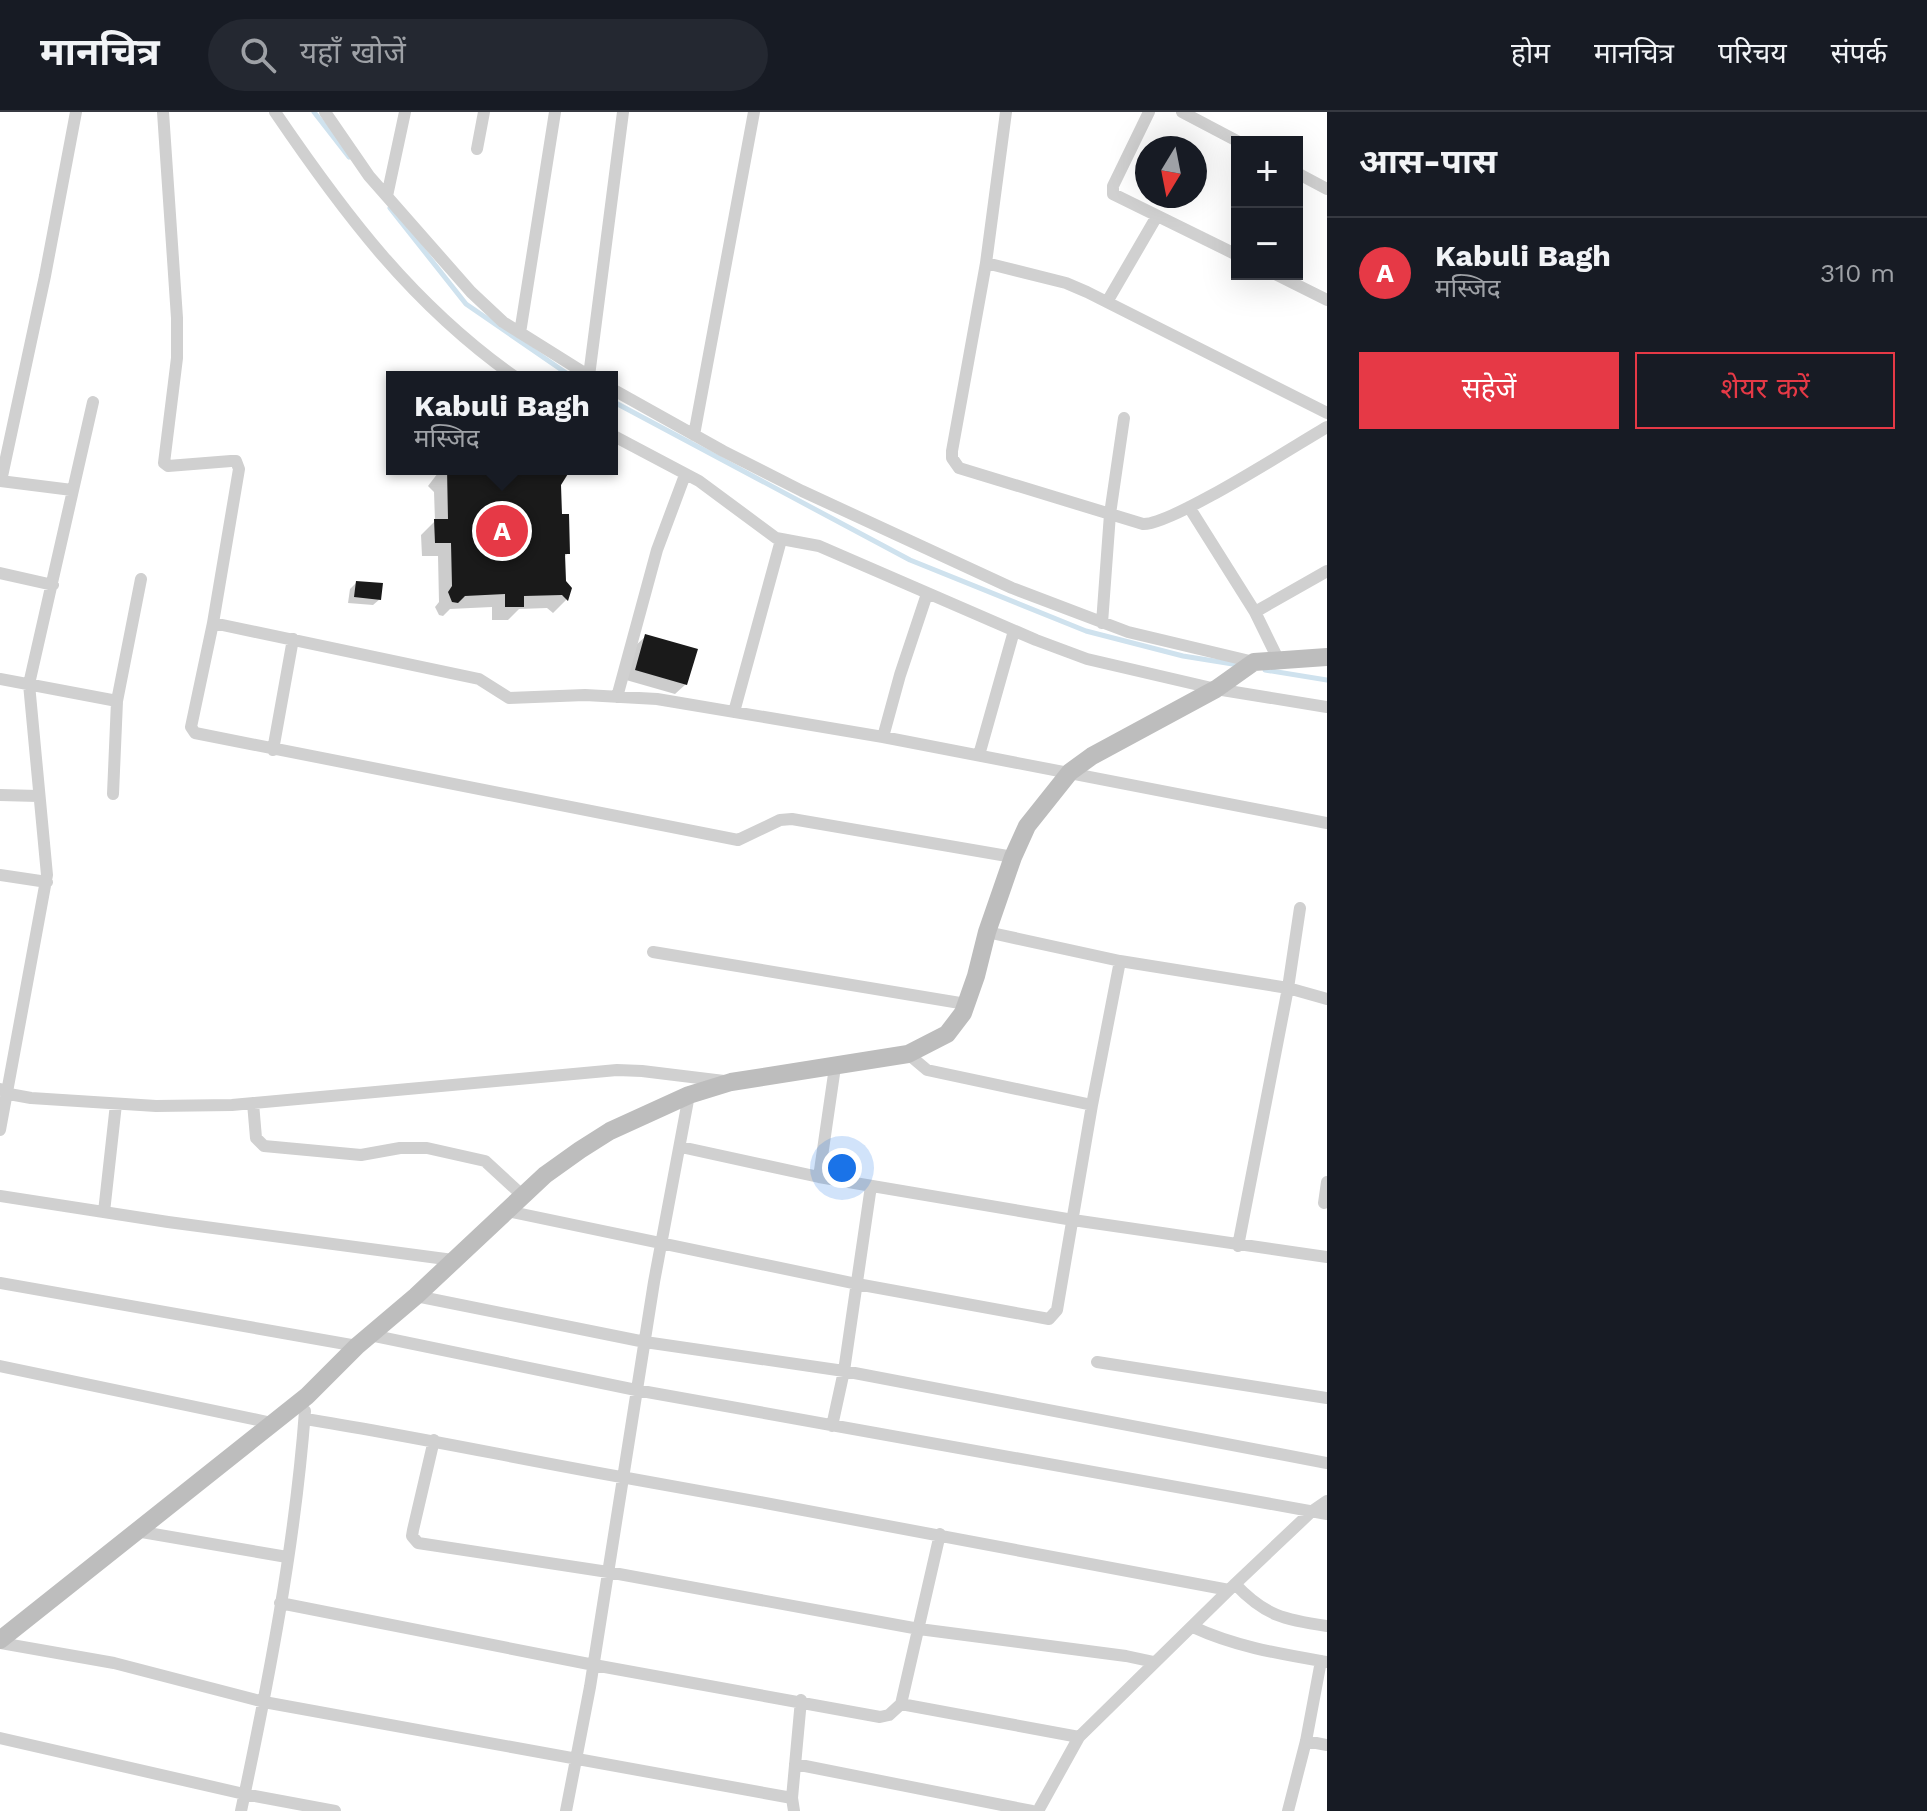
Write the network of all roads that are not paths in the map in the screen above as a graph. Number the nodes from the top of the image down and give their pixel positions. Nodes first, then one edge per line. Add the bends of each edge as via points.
1 (76, 112) edge
2 (163, 112) edge
3 (275, 112) edge
4 (325, 112) edge
5 (405, 112) edge
6 (484, 112) edge
7 (555, 112) edge
8 (623, 112) edge
9 (754, 112) edge
10 (1006, 112) edge
11 (1149, 112) edge
12 (1182, 112) edge
13 (1231, 138) edge
14 (477, 149) dead end
15 (1303, 176) edge
16 (1327, 189) edge
17 (387, 196) junction
18 (1157, 216) junction
19 (1231, 252) edge
20 (986, 263) junction
21 (1287, 280) edge
22 (1327, 300) edge
23 (1107, 302) junction
24 (520, 333) junction
25 (506, 371) edge
26 (582, 371) edge
27 (591, 371) edge
28 (618, 392) edge
29 (93, 402) dead end
30 (1327, 413) edge
31 (1124, 418) dead end
32 (1327, 427) edge
33 (694, 435) junction
34 (618, 438) edge
35 (685, 475) junction
36 (1, 481) edge
37 (72, 490) junction
38 (1189, 507) junction
39 (1110, 514) junction
40 (781, 540) junction
41 (1327, 571) edge
42 (0, 573) edge
43 (141, 579) dead end
44 (53, 585) junction
45 (927, 594) junction
46 (1255, 612) junction
47 (213, 623) junction
48 (1102, 623) junction
49 (1014, 631) junction
50 (293, 639) junction
51 (1327, 657) edge
52 (1278, 659) junction
53 (1252, 664) junction
54 (0, 679) edge
55 (29, 684) junction
56 (1220, 686) junction
57 (617, 697) junction
58 (117, 701) junction
59 (1327, 707) edge
60 (734, 712) junction
61 (883, 737) junction
62 (273, 750) junction
63 (979, 755) junction
64 (1070, 772) junction
65 (113, 794) dead end
66 (0, 795) edge
67 (38, 796) junction
68 (1327, 823) edge
69 (1013, 857) junction
70 (0, 875) edge
71 (47, 882) junction
72 (1300, 908) dead end
73 (987, 932) junction
74 (653, 952) dead end
75 (1120, 961) junction
76 (1288, 988) junction
77 (1327, 999) edge
78 (966, 1004) junction
79 (908, 1054) junction
80 (835, 1067) junction
81 (731, 1082) junction
82 (4, 1092) edge
83 (689, 1095) junction
84 (253, 1103) junction
85 (116, 1104) junction
86 (1092, 1105) junction
87 (0, 1130) edge
88 (681, 1147) junction
89 (819, 1177) junction
90 (1327, 1182) edge
91 (871, 1186) junction
92 (0, 1196) edge
93 (523, 1196) junction
94 (1324, 1203) dead end
95 (507, 1211) junction
96 (104, 1212) junction
97 (1073, 1220) junction
98 (661, 1243) junction
99 (1238, 1246) junction
100 (1327, 1257) edge
101 (453, 1260) junction
102 (0, 1283) edge
103 (857, 1284) junction
104 (416, 1296) junction
105 (363, 1340) junction
106 (645, 1342) junction
107 (1097, 1362) dead end
108 (0, 1366) edge
109 (844, 1371) junction
110 (636, 1390) junction
111 (307, 1396) junction
112 (1327, 1398) edge
113 (305, 1419) junction
114 (272, 1423) junction
115 (832, 1426) junction
116 (434, 1440) junction
117 (1327, 1463) edge
118 (624, 1478) junction
119 (1327, 1501) edge
120 (1311, 1512) junction
121 (1327, 1514) edge
122 (136, 1531) junction
123 (940, 1534) junction
124 (287, 1557) junction
125 (608, 1572) junction
126 (1232, 1587) junction
127 (280, 1603) junction
128 (1327, 1626) edge
129 (1193, 1627) junction
130 (919, 1629) junction
131 (0, 1642) edge
132 (1154, 1662) junction
133 (1324, 1662) edge
134 (594, 1665) junction
135 (801, 1700) junction
136 (264, 1702) junction
137 (901, 1704) junction
138 (1079, 1737) junction
139 (0, 1738) edge
140 (1306, 1741) junction
141 (1327, 1745) edge
142 (576, 1760) junction
143 (795, 1764) junction
144 (244, 1794) junction
145 (793, 1804) edge
146 (241, 1811) edge
147 (335, 1811) edge
148 (566, 1811) edge
149 (1035, 1811) edge
150 (1288, 1811) edge

1 - 36 street
2 - 47 street via 177,318 164,463 236,461 239,469
3 - 25 street via 313,168 423,302
4 - 17 street
5 - 17 street
6 - 14 street
7 - 24 street
8 - 27 street
9 - 33 street
10 - 20 street
11 - 18 street via 1112,190
12 - 13 street
15 - 16 street
17 - 24 street via 471,292
18 - 19 street
18 - 23 street
20 - 23 street via 1066,283
20 - 39 street via 952,458 959,468
21 - 22 street
23 - 30 street
24 - 26 street
28 - 33 street
29 - 37 street
31 - 39 street
32 - 38 street
33 - 48 street via 910,543
34 - 35 street
35 - 40 street
35 - 57 street via 657,550
36 - 37 street
37 - 44 street
38 - 39 street via 1151,524
38 - 46 street
39 - 48 street
40 - 45 street via 819,546
40 - 60 street
41 - 46 street
42 - 44 street
43 - 58 street
44 - 55 street
45 - 49 street
45 - 61 street
46 - 52 street
47 - 50 street
47 - 62 street via 192,730
48 - 53 street
49 - 56 street via 1087,659
49 - 63 street
50 - 57 street via 479,679 509,698
50 - 62 street
51 - 52 street
52 - 53 street
53 - 56 street
54 - 55 street
55 - 58 street
55 - 67 street
56 - 59 street
56 - 64 street
57 - 60 street
58 - 65 street
60 - 61 street
61 - 63 street
62 - 69 street via 738,840 792,819
63 - 64 street
64 - 68 street
64 - 69 street via 1027,826
66 - 67 street
67 - 71 street
69 - 73 street
70 - 71 street
71 - 82 street
72 - 76 street
73 - 75 street
73 - 78 street
74 - 78 street
75 - 76 street
75 - 86 street
76 - 77 street
76 - 99 street
78 - 79 street via 947,1034
79 - 80 street
79 - 86 street via 927,1070
80 - 81 street
80 - 89 street
81 - 83 street
81 - 84 street via 617,1070
82 - 85 street
82 - 87 street
83 - 88 street
83 - 93 street via 610,1131 561,1162
84 - 85 street
84 - 93 street via 256,1138 264,1146 361,1155 427,1148 485,1161
85 - 96 street
86 - 97 street
88 - 89 street
88 - 98 street
89 - 91 street
90 - 94 street
91 - 97 street
91 - 103 street
92 - 96 street
93 - 95 street
95 - 98 street
95 - 101 street
96 - 101 street
97 - 99 street
97 - 103 street via 1057,1310 1049,1319
98 - 103 street
98 - 106 street
99 - 100 street
101 - 104 street
102 - 105 street
103 - 109 street
104 - 105 street
104 - 106 street
105 - 110 street
105 - 111 street
106 - 109 street
106 - 110 street
107 - 112 street
108 - 114 street
109 - 115 street
109 - 117 street
110 - 115 street
110 - 118 street
111 - 113 street
111 - 114 street
113 - 116 street
113 - 124 street
114 - 122 street
115 - 120 street
116 - 118 street
116 - 125 street via 414,1541
118 - 123 street
118 - 125 street
119 - 120 street
120 - 121 street
120 - 126 street
122 - 124 street
122 - 131 street
123 - 126 street
123 - 130 street
124 - 127 street
125 - 130 street
125 - 134 street
126 - 128 street via 1275,1616
126 - 129 street
127 - 134 street
127 - 136 street
129 - 132 street
129 - 133 street via 1260,1651
130 - 132 street
130 - 137 street
131 - 136 street via 114,1663
132 - 138 street
133 - 140 street
134 - 135 street
134 - 142 street
135 - 137 street via 880,1717
135 - 143 street
136 - 142 street
136 - 144 street
137 - 138 street
138 - 149 street
139 - 144 street
140 - 141 street
140 - 150 street
142 - 145 street
142 - 148 street
143 - 145 street
143 - 149 street
144 - 146 street
144 - 147 street

